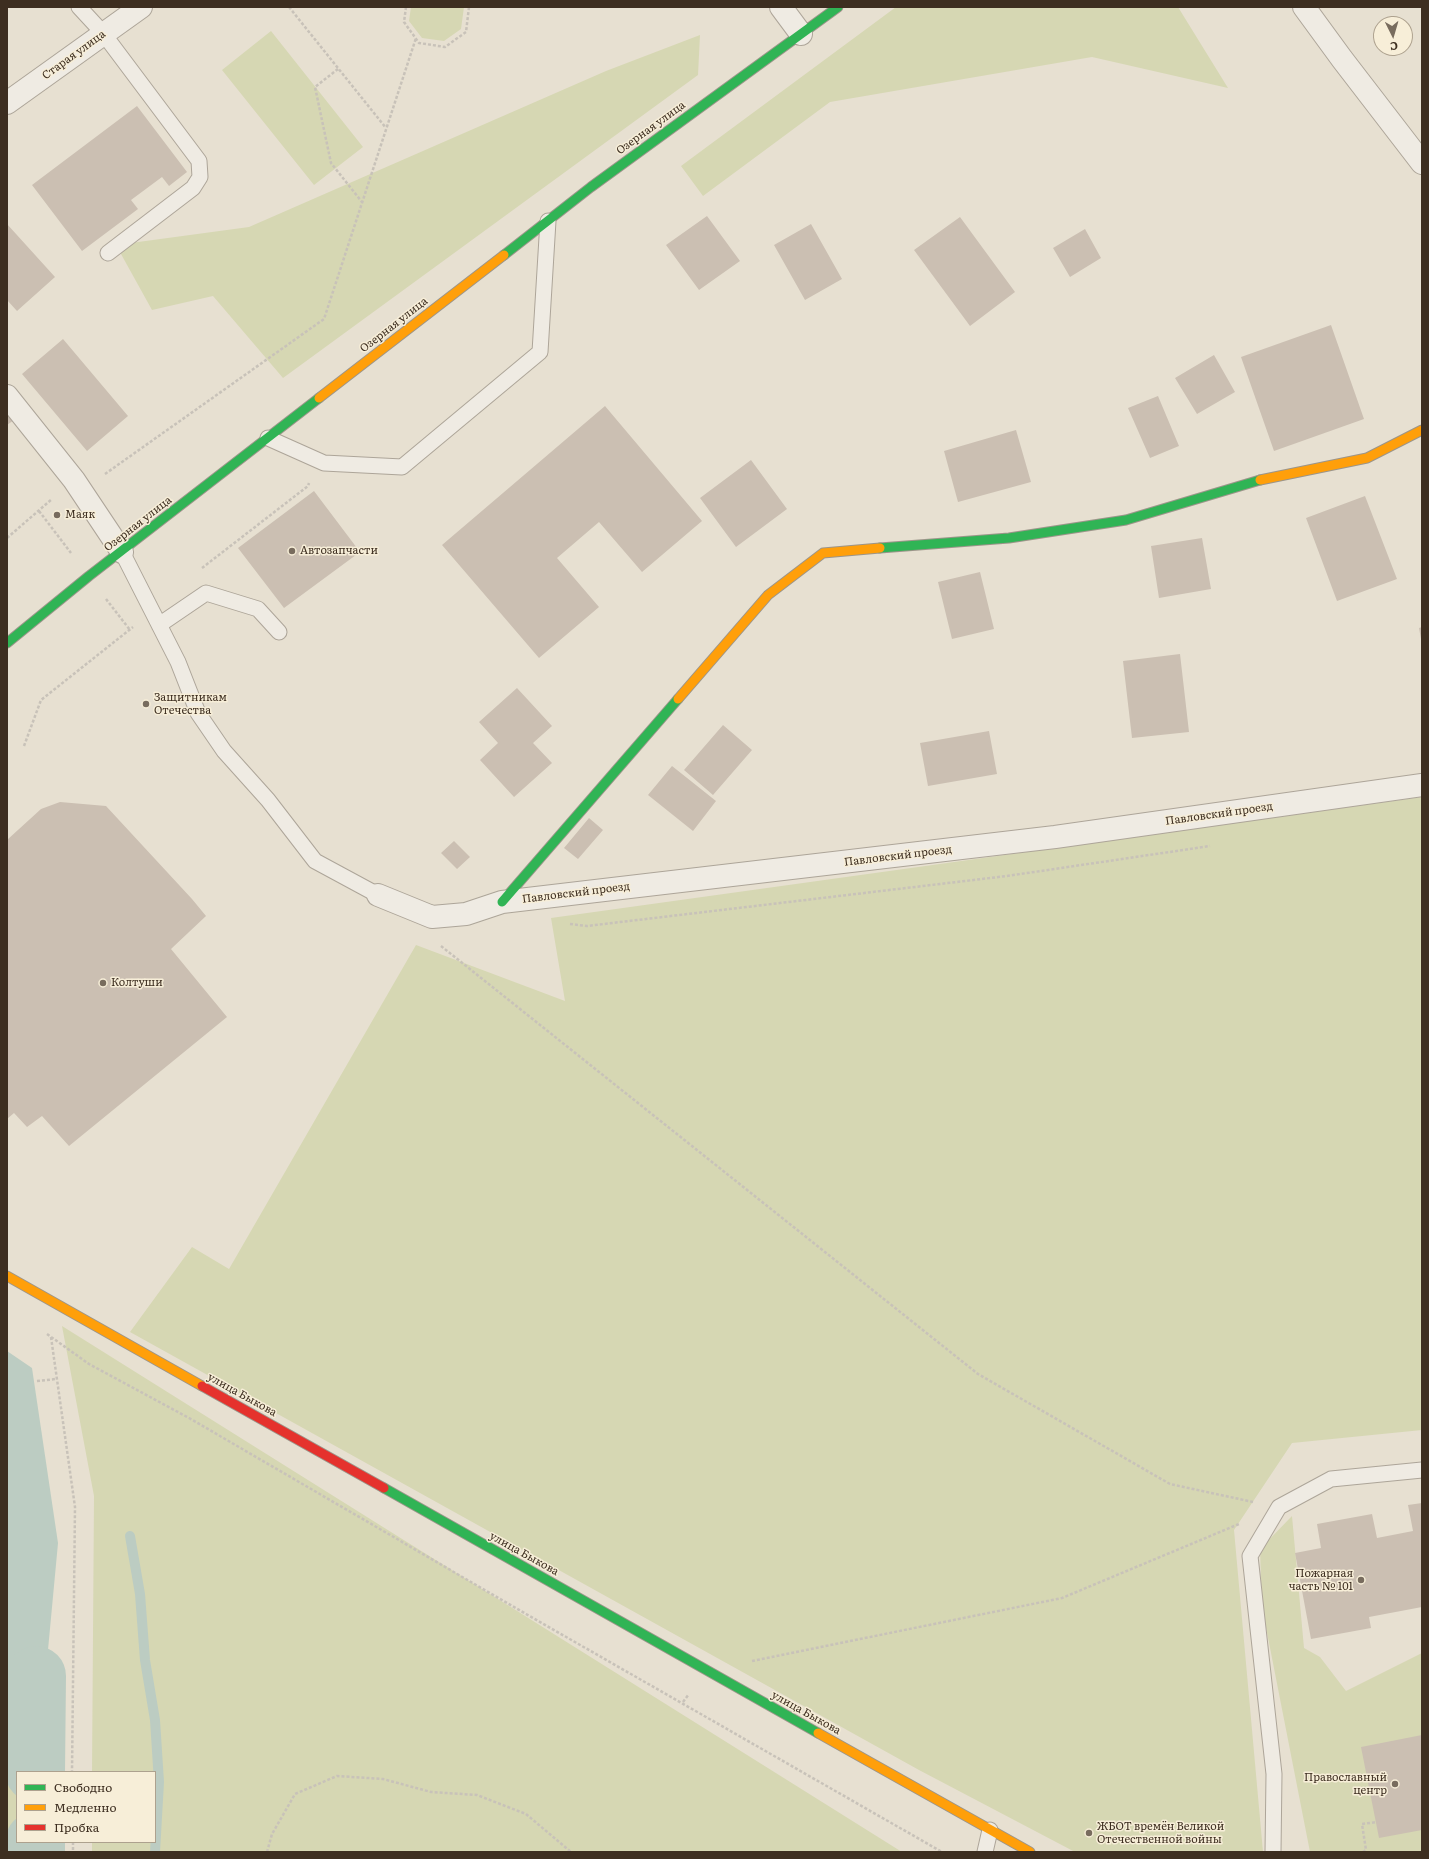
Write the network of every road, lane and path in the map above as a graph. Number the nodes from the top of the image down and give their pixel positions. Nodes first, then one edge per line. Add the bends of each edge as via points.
1 (79, 7) edge
2 (141, 7) edge
3 (289, 7) edge
4 (406, 7) edge
5 (469, 7) edge
6 (781, 7) edge
7 (838, 7) edge
8 (1304, 7) edge
9 (103, 33) junction
10 (801, 34) junction
11 (416, 38) junction
12 (338, 69) junction
13 (7, 103) edge
14 (386, 128) junction
15 (1422, 163) edge
16 (362, 203) junction
17 (548, 221) junction
18 (108, 253) dead end
19 (7, 396) edge
20 (1422, 430) edge
21 (268, 438) junction
22 (77, 485) junction
23 (7, 538) edge
24 (122, 552) junction
25 (159, 625) junction
26 (279, 632) dead end
27 (7, 643) edge
28 (1422, 784) edge
29 (378, 895) joint
30 (502, 902) junction
31 (441, 945) dead end
32 (7, 1276) edge
33 (43, 1297) junction
34 (50, 1336) junction
35 (56, 1379) junction
36 (37, 1381) dead end
37 (1422, 1470) edge
38 (1279, 1507) junction
39 (707, 1671) junction
40 (683, 1702) dead end
41 (72, 1771) edge
42 (1377, 1822) dead end
43 (990, 1830) junction
44 (267, 1852) edge
45 (571, 1852) edge
46 (942, 1852) edge
47 (985, 1852) edge
48 (1030, 1852) edge
49 (1273, 1852) edge
50 (1363, 1852) edge

1 - 9 lane
2 - 9 street, Старая улица
3 - 12 path
4 - 11 path via 404,22
5 - 11 path via 466,32 445,47 419,43
6 - 10 street
7 - 10 street, Озерная улица
8 - 15 street
9 - 13 street, Старая улица
9 - 18 lane via 199,161 200,177 193,188
10 - 17 street, Озерная улица
11 - 14 path
12 - 14 path
12 - 16 path via 315,87 331,164
14 - 16 path
16 - 22 path via 324,319
17 - 21 street, Озерная улица
17 - 21 lane via 540,352 402,467 324,463
19 - 22 street
20 - 30 street via 1367,458 1266,478 1126,520 1009,538 823,553 768,595
21 - 24 street, Озерная улица
22 - 23 path
22 - 24 street
24 - 25 lane
24 - 27 street, Озерная улица
25 - 26 lane via 206,593 258,609
25 - 29 lane via 178,662 198,713 224,751 268,800 315,861
28 - 30 street, Павловский проезд via 1055,837
29 - 30 street, Павловский проезд via 432,917 466,914
31 - 38 path via 978,1374 1170,1484
32 - 33 street, улица Быкова
33 - 34 path
33 - 39 street, улица Быкова
34 - 35 path
34 - 46 path via 89,1364 190,1418
35 - 36 path
35 - 41 path via 75,1507
37 - 38 lane via 1331,1479
38 - 39 path via 1062,1598
38 - 49 lane via 1250,1556 1274,1774
39 - 40 path
39 - 43 street, улица Быкова
42 - 50 path via 1362,1824 1366,1850
43 - 47 lane
43 - 48 street, улица Быкова
44 - 45 path via 272,1834 295,1794 337,1776 383,1780 431,1792 477,1795 526,1814

